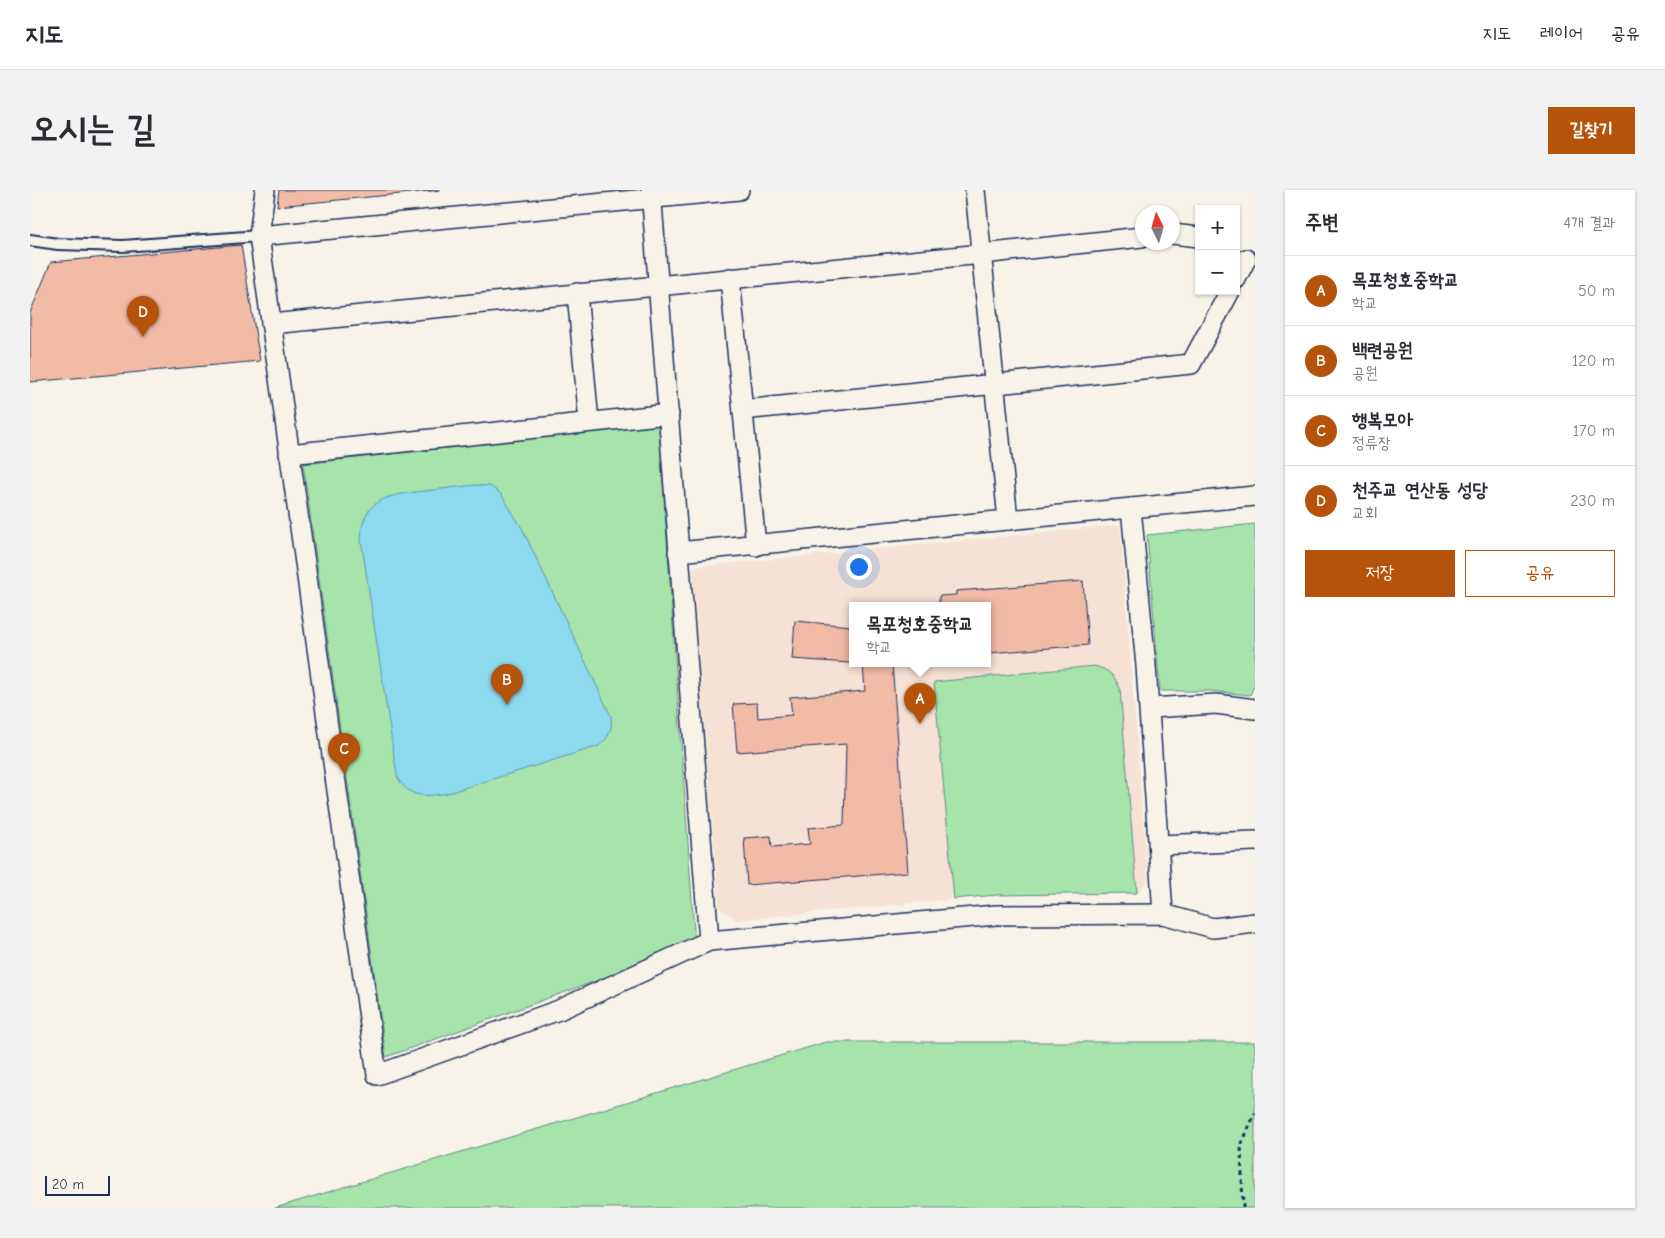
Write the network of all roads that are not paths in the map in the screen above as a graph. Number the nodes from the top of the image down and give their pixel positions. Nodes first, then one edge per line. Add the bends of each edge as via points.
1 (266, 190) edge
2 (739, 190) edge
3 (976, 190) edge
4 (650, 194) edge
5 (1180, 235) edge
6 (259, 236) junction
7 (1195, 237) edge
8 (1135, 238) edge
9 (30, 240) edge
10 (982, 254) junction
11 (1246, 259) edge
12 (1240, 271) edge
13 (730, 278) junction
14 (657, 285) junction
15 (577, 293) junction
16 (1228, 295) edge
17 (271, 324) junction
18 (994, 384) junction
19 (743, 410) junction
20 (669, 414) junction
21 (589, 422) junction
22 (289, 454) junction
23 (1255, 496) edge
24 (1130, 508) junction
25 (1008, 520) junction
26 (756, 546) junction
27 (678, 552) junction
28 (1150, 708) junction
29 (1255, 709) edge
30 (1255, 841) edge
31 (1159, 845) junction
32 (1163, 914) junction
33 (1255, 923) edge
34 (709, 941) junction

1 - 6 street
2 - 4 street
3 - 10 street
4 - 6 street
4 - 14 street
5 - 7 street
6 - 9 lane via 123,246
6 - 17 street
8 - 10 street
10 - 13 street
10 - 18 street
11 - 12 street
13 - 14 street
13 - 19 street
14 - 15 street
14 - 20 street
15 - 17 street
15 - 21 street
16 - 18 street via 1191,364
17 - 22 street
18 - 19 street
18 - 25 street
19 - 26 street
20 - 21 street
20 - 27 street
21 - 22 street
22 - 34 street via 377,1075 558,1010
23 - 24 street
24 - 25 street
24 - 28 street
25 - 26 street
26 - 27 street
27 - 34 street
28 - 29 street via 1216,704
28 - 31 street
30 - 31 street
31 - 32 street
32 - 33 street via 1213,928
32 - 34 street via 996,915

